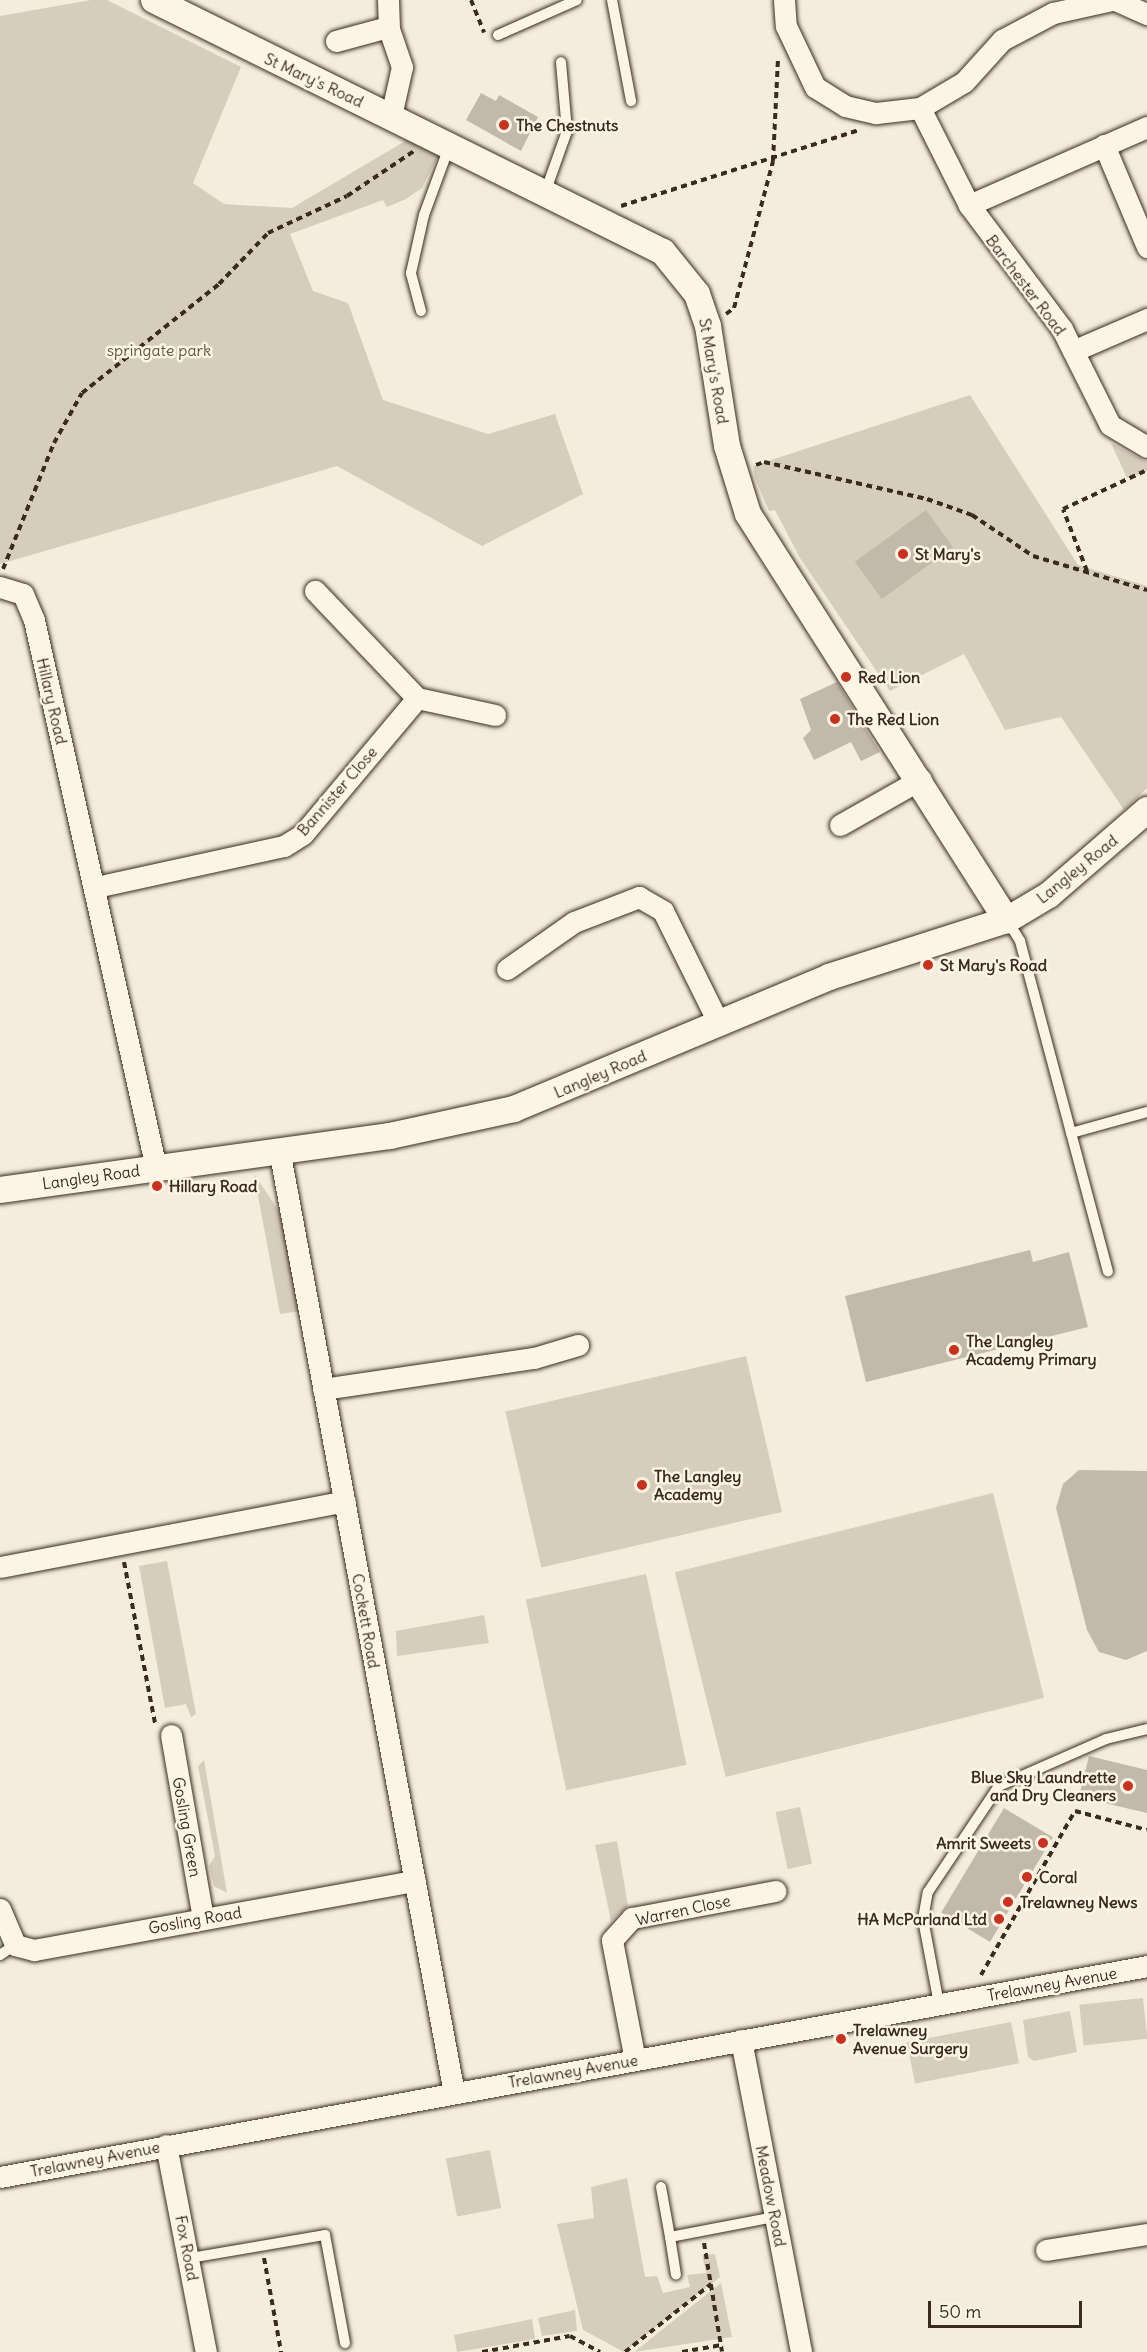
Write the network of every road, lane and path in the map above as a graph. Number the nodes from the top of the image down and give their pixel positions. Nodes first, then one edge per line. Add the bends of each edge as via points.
1 (154, 0) edge
2 (388, 0) edge
3 (471, 0) edge
4 (577, 0) edge
5 (612, 0) edge
6 (784, 0) edge
7 (1113, 0) edge
8 (1051, 6) edge
9 (1147, 14) edge
10 (786, 26) junction
11 (388, 27) junction
12 (498, 35) joint
13 (336, 41) dead end
14 (561, 62) dead end
15 (631, 101) dead end
16 (920, 108) junction
17 (876, 113) junction
18 (391, 116) junction
19 (1147, 127) edge
20 (440, 139) junction
21 (1104, 146) junction
22 (774, 161) junction
23 (546, 190) junction
24 (969, 205) junction
25 (594, 214) junction
26 (1147, 247) edge
27 (421, 311) dead end
28 (1147, 319) edge
29 (708, 326) junction
30 (1073, 351) junction
31 (1147, 447) edge
32 (1147, 470) edge
33 (733, 473) junction
34 (1087, 572) junction
35 (0, 575) edge
36 (0, 587) edge
37 (1147, 590) edge
38 (315, 591) dead end
39 (417, 698) junction
40 (495, 715) dead end
41 (921, 779) junction
42 (1147, 810) edge
43 (840, 825) dead end
44 (96, 887) junction
45 (1007, 920) junction
46 (507, 969) dead end
47 (717, 1022) junction
48 (1147, 1112) edge
49 (1071, 1133) junction
50 (279, 1149) junction
51 (156, 1168) junction
52 (0, 1190) edge
53 (1108, 1272) dead end
54 (578, 1345) dead end
55 (324, 1389) junction
56 (345, 1501) junction
57 (120, 1544) junction
58 (0, 1567) edge
59 (1147, 1729) edge
60 (171, 1735) joint
61 (1147, 1830) edge
62 (415, 1881) junction
63 (775, 1891) dead end
64 (0, 1909) edge
65 (203, 1918) junction
66 (7, 1950) edge
67 (1147, 1966) edge
68 (970, 1980) dead end
69 (939, 2004) junction
70 (741, 2040) junction
71 (635, 2060) junction
72 (453, 2093) junction
73 (166, 2145) junction
74 (0, 2176) edge
75 (661, 2187) dead end
76 (775, 2217) junction
77 (702, 2231) junction
78 (670, 2237) junction
79 (1146, 2238) edge
80 (261, 2245) junction
81 (1046, 2250) dead end
82 (190, 2258) junction
83 (676, 2275) dead end
84 (711, 2284) junction
85 (345, 2343) dead end
86 (721, 2345) junction
87 (206, 2352) edge
88 (281, 2352) edge
89 (482, 2352) edge
90 (600, 2352) edge
91 (625, 2352) edge
92 (682, 2352) edge
93 (722, 2352) edge
94 (801, 2352) edge

1 - 18 street, St Mary's Road
2 - 11 street
3 - 12 path via 485,34
4 - 12 lane
5 - 15 lane
6 - 10 street
7 - 8 street
7 - 9 street
8 - 16 street via 1002,40 964,82
10 - 17 street via 815,87 845,106
10 - 22 path via 779,54
11 - 13 street
11 - 18 street via 402,67
14 - 23 lane via 567,131
16 - 17 street
16 - 24 street, Barchester Road
17 - 22 path via 855,134
18 - 20 street, St Mary's Road
19 - 21 street
20 - 23 street, St Mary's Road
20 - 27 lane via 411,273
20 - 35 path via 347,196 268,233 219,284 82,393 54,443
21 - 24 street
21 - 26 street
22 - 25 path
22 - 29 path via 734,308
23 - 25 street, St Mary's Road
24 - 30 street, Barchester Road
25 - 29 street, St Mary's Road via 663,252 697,294
28 - 30 street
29 - 33 street, St Mary's Road
30 - 31 street, Barchester Road via 1110,425
32 - 34 path via 1063,509
33 - 34 path via 764,462 927,499 972,514 1033,556
33 - 41 street, St Mary's Road via 768,549
34 - 37 path
36 - 44 street, Hillary Road via 23,594 34,620
38 - 39 street
39 - 40 street
39 - 44 street, Bannister Close via 303,834 284,846
41 - 43 street
41 - 45 street, St Mary's Road
42 - 45 street, Langley Road via 1049,896
44 - 51 street, Hillary Road
45 - 47 street, Langley Road via 828,977
45 - 49 lane via 1020,940
46 - 47 street via 574,922 639,897 663,911
47 - 50 street, Langley Road via 605,1074 514,1109 390,1136
48 - 49 lane
49 - 53 lane
50 - 51 street, Langley Road
50 - 55 street, Cockett Road
51 - 52 street, Langley Road
54 - 55 street via 534,1358
55 - 56 street, Cockett Road
56 - 57 street
56 - 62 street, Cockett Road
57 - 58 street
57 - 60 path via 155,1726
59 - 69 lane via 1106,1738 999,1786 928,1892 923,1918
60 - 65 street, Gosling Green
61 - 68 path via 1075,1811 979,1979
62 - 65 street, Gosling Road
62 - 72 street, Cockett Road
63 - 71 street, Warren Close via 632,1918 612,1940
64 - 66 street, Gosling Road
65 - 66 street, Gosling Road via 34,1950
67 - 69 street, Trelawney Avenue
69 - 70 street, Trelawney Avenue
70 - 71 street, Trelawney Avenue
70 - 76 street, Meadow Road
71 - 72 street, Trelawney Avenue
72 - 73 street, Trelawney Avenue
73 - 74 street, Trelawney Avenue
73 - 82 street, Fox Road
75 - 78 lane
76 - 77 lane
76 - 94 street, Meadow Road
77 - 78 lane
77 - 84 path
78 - 83 lane
79 - 81 street
80 - 82 lane
80 - 85 lane via 326,2235
80 - 88 path
82 - 87 street, Fox Road
84 - 86 path
84 - 91 path
86 - 92 path
86 - 93 path
89 - 90 path via 570,2336

